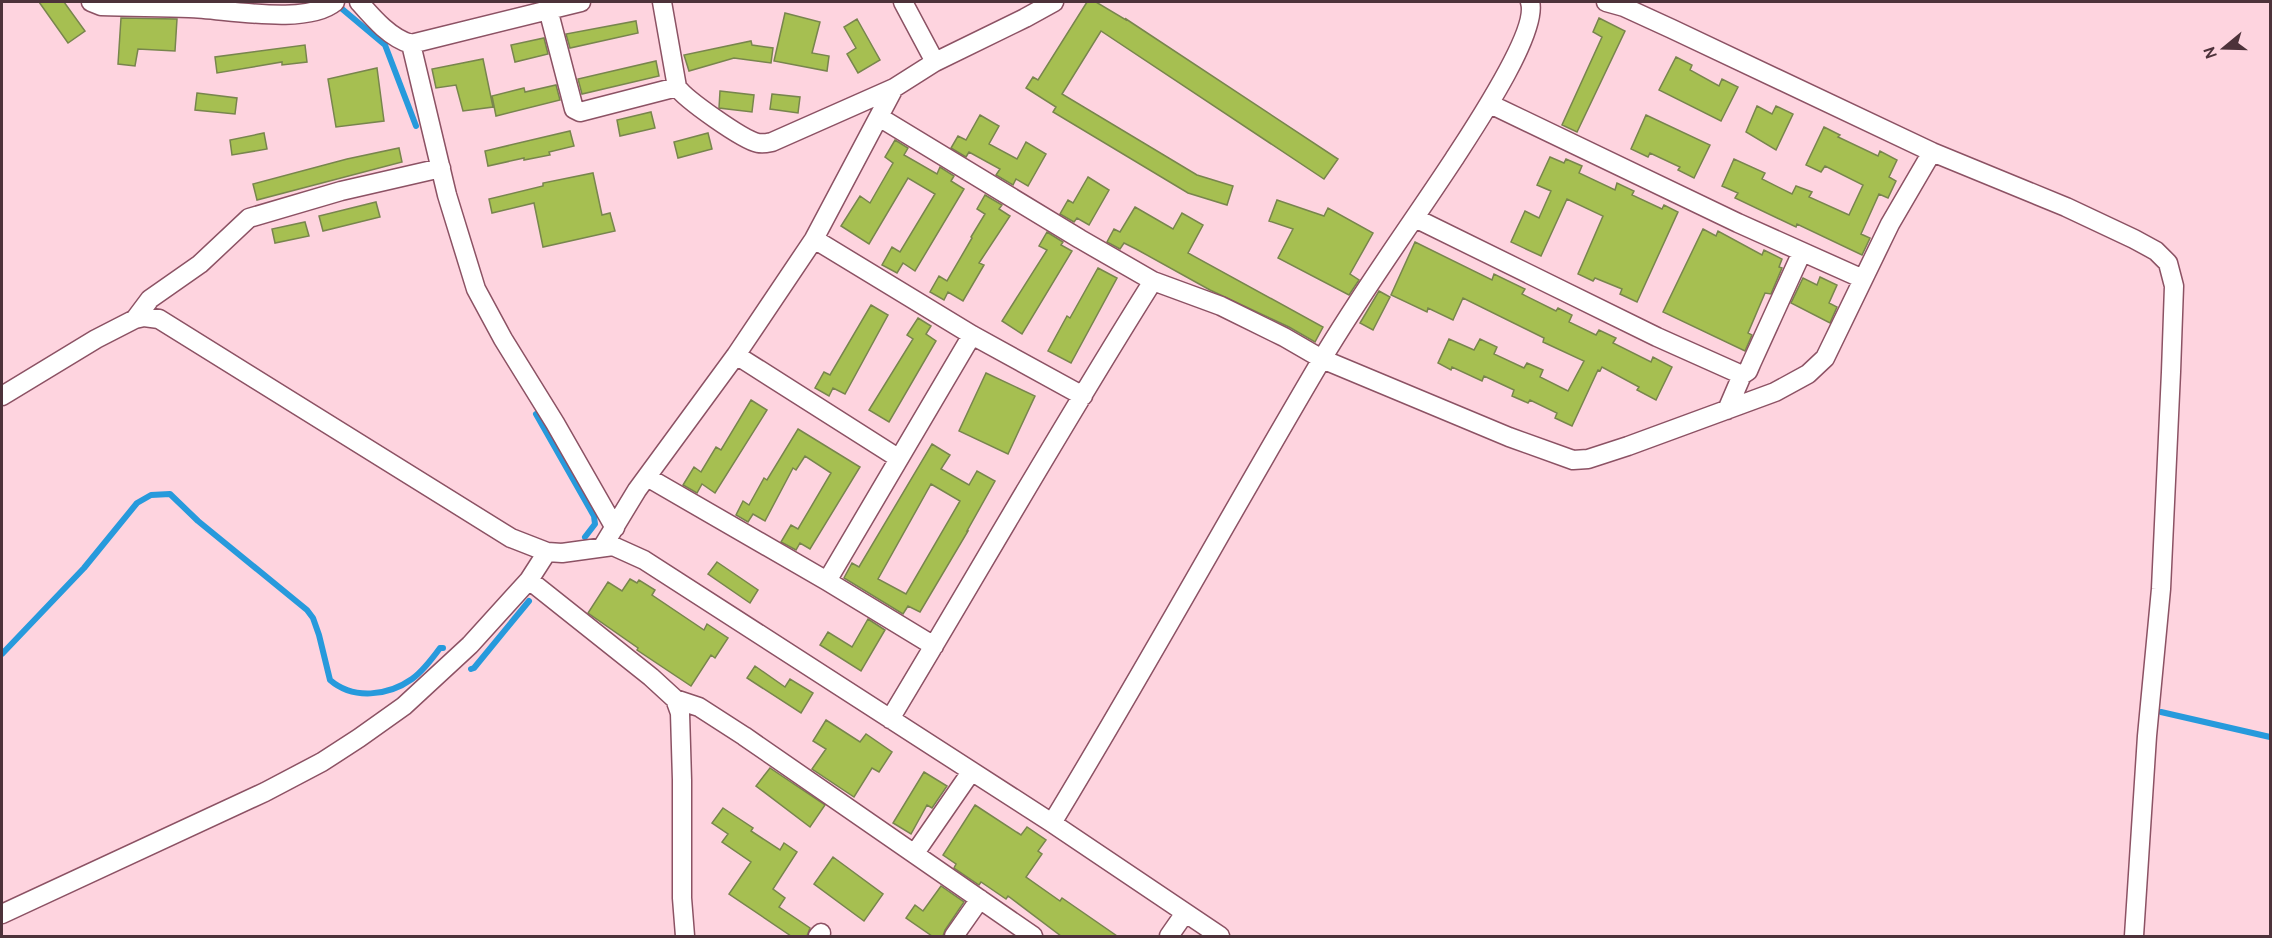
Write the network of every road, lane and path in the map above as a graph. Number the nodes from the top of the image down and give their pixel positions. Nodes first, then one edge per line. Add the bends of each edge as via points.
1 (91, 2) edge
2 (359, 2) edge
3 (580, 2) edge
4 (662, 2) edge
5 (903, 2) edge
6 (1054, 2) edge
7 (1606, 2) edge
8 (1536, 3) edge
9 (332, 4) edge
10 (548, 9) junction
11 (411, 44) junction
12 (935, 62) junction
13 (677, 87) junction
14 (894, 88) junction
15 (867, 100) junction
16 (1490, 104) junction
17 (880, 114) junction
18 (1932, 152) junction
19 (441, 168) junction
20 (1415, 218) junction
21 (814, 239) junction
22 (1802, 252) junction
23 (1863, 279) junction
24 (1154, 281) junction
25 (135, 319) junction
26 (972, 335) junction
27 (736, 355) junction
28 (1322, 359) junction
29 (1742, 375) junction
30 (2, 396) edge
31 (1083, 396) junction
32 (1727, 410) junction
33 (898, 458) junction
34 (647, 477) junction
35 (615, 528) junction
36 (603, 546) junction
37 (547, 552) junction
38 (530, 580) junction
39 (827, 581) junction
40 (934, 646) junction
41 (675, 699) junction
42 (890, 719) junction
43 (971, 772) junction
44 (1052, 823) junction
45 (915, 853) junction
46 (980, 899) junction
47 (1185, 913) junction
48 (2, 914) edge
49 (685, 936) edge
50 (954, 936) edge
51 (1033, 936) edge
52 (1169, 936) edge
53 (1220, 936) edge
54 (2134, 936) edge

1 - 9 street via 101,6 256,14 307,12
2 - 11 street via 384,28
3 - 10 street
4 - 13 street
5 - 12 street
6 - 12 street
7 - 18 street via 1672,29
8 - 16 street
10 - 11 street
10 - 13 street via 573,110 580,112
11 - 19 street
12 - 14 street
13 - 15 street via 727,126 760,144 788,136
14 - 15 street
14 - 17 street
15 - 17 street via 874,102
16 - 20 street
16 - 22 street
17 - 21 street
17 - 24 street
18 - 23 street
18 - 54 street via 2134,239 2163,257 2174,278 2161,589
19 - 25 street via 249,218 195,268 150,299
19 - 35 street via 468,266 483,303
20 - 28 street
20 - 29 street
21 - 26 street
21 - 27 street
22 - 23 street
22 - 29 street via 1748,371
23 - 32 street via 1832,347 1818,366 1786,387
24 - 28 street via 1240,315
24 - 31 street
25 - 30 street
25 - 37 street via 159,320 504,533
26 - 31 street
26 - 33 street
27 - 33 street
27 - 34 street
28 - 32 street via 1573,460 1602,455
28 - 44 street
29 - 32 street
31 - 40 street
33 - 39 street
34 - 35 street
34 - 39 street
35 - 36 street
36 - 37 street
36 - 42 street via 613,546 644,560
37 - 38 street
38 - 41 street
38 - 48 street via 470,645 404,706 322,762
39 - 40 street
40 - 42 street
41 - 45 street via 699,707 726,724
41 - 49 street via 680,722
42 - 43 street
43 - 44 street
43 - 45 street
44 - 47 street
45 - 46 street
46 - 50 street
46 - 51 street
47 - 52 street
47 - 53 street

